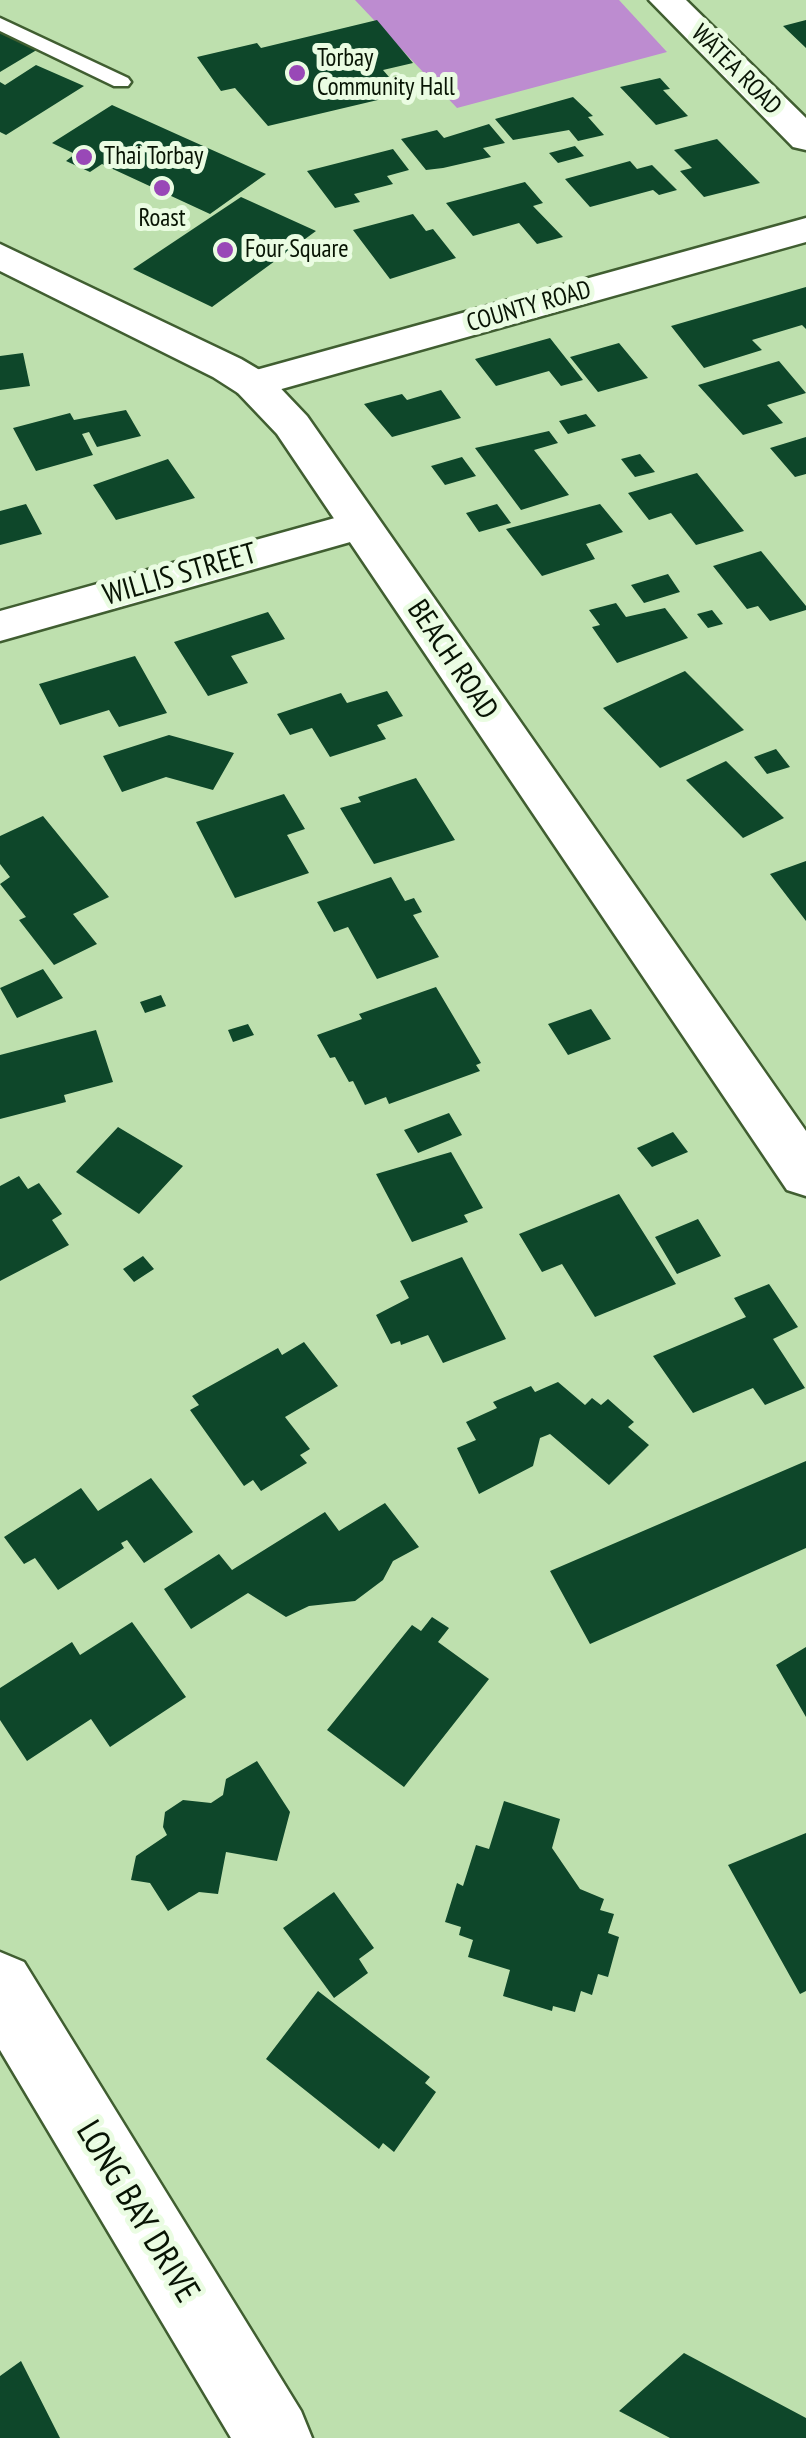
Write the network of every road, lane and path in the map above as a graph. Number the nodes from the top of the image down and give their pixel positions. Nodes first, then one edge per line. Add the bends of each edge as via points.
1 (666, 0) edge
2 (0, 24) edge
3 (121, 82) dead end
4 (806, 139) edge
5 (806, 230) edge
6 (0, 256) edge
7 (253, 384) junction
8 (360, 525) junction
9 (0, 626) edge
10 (806, 1174) edge
11 (0, 1986) edge
12 (274, 2438) edge

1 - 4 street, WĀTEA ROAD
2 - 3 lane
5 - 7 street, COUNTY ROAD
6 - 7 street, BEACH ROAD
7 - 8 street, BEACH ROAD via 292,425
8 - 9 street, WILLIS STREET
8 - 10 street, BEACH ROAD
11 - 12 street, LONG BAY DRIVE

